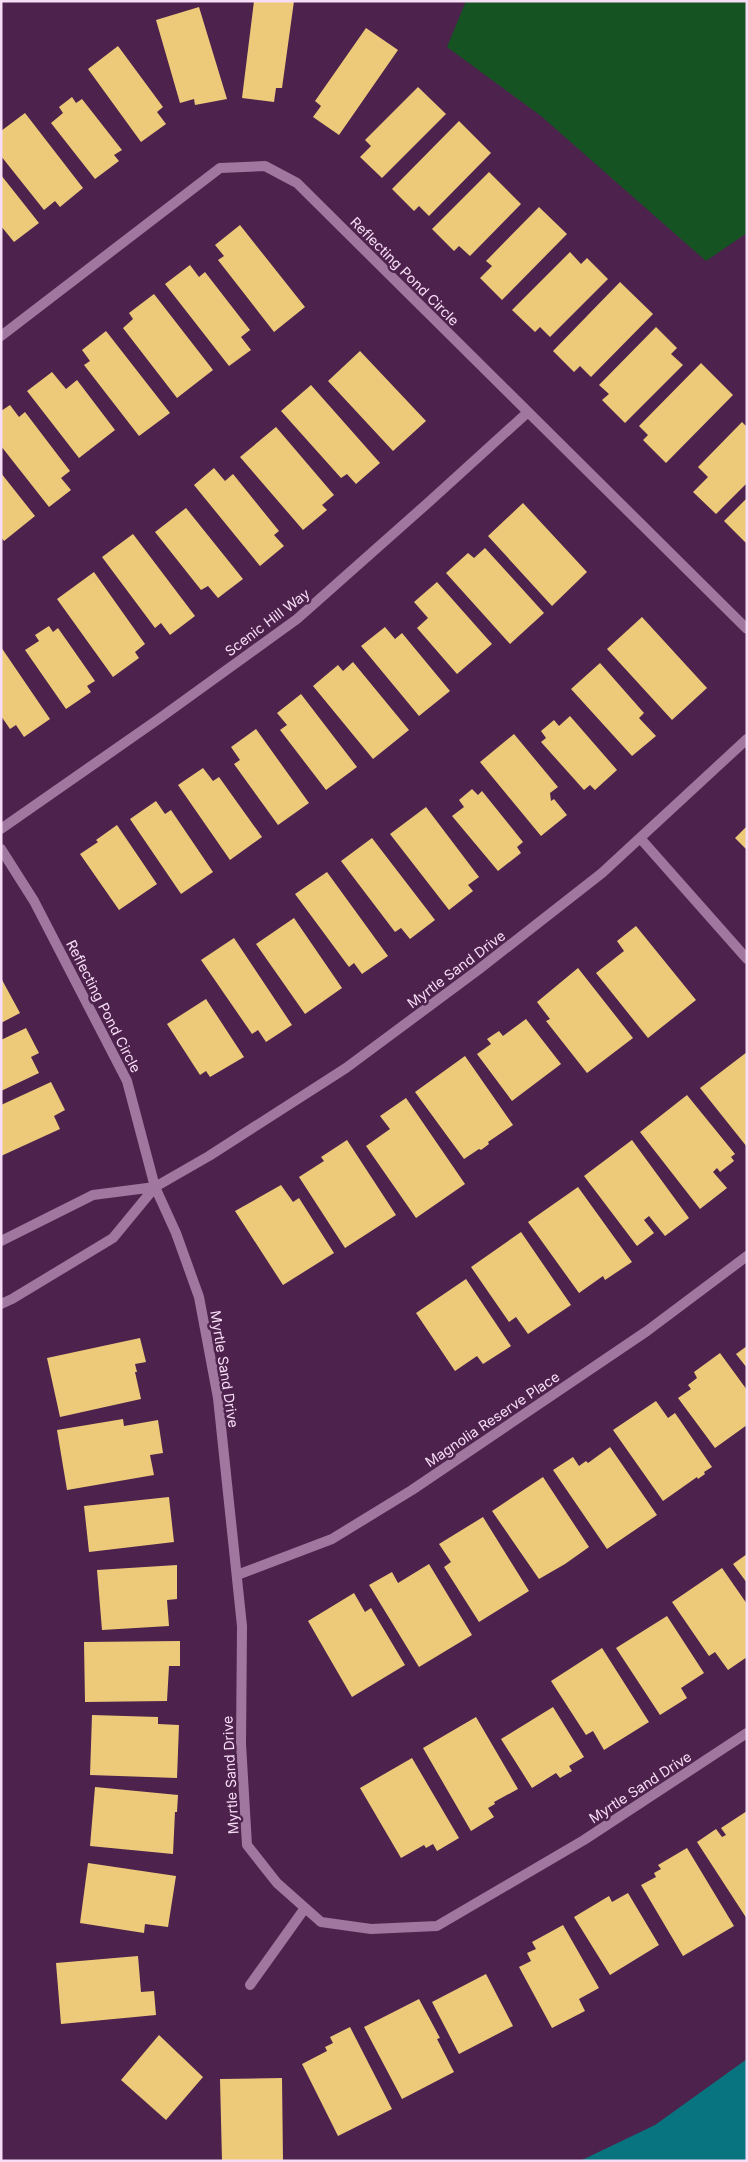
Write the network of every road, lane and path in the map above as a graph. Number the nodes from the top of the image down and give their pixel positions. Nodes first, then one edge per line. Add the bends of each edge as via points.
1 (1, 336) edge
2 (528, 412) junction
3 (747, 629) edge
4 (747, 738) edge
5 (1, 828) edge
6 (640, 838) junction
7 (1, 849) edge
8 (747, 959) edge
9 (156, 1187) junction
10 (1, 1241) edge
11 (747, 1256) edge
12 (1, 1304) edge
13 (236, 1575) junction
14 (747, 1733) edge
15 (305, 1908) junction
16 (250, 1985) dead end

1 - 2 street, Reflecting Pond Circle via 220,168 265,166 297,183
2 - 3 street, Reflecting Pond Circle
2 - 5 street, Scenic Hill Way via 297,619
4 - 6 street, Myrtle Sand Drive
6 - 8 street
6 - 9 street, Myrtle Sand Drive via 602,873 346,1068
7 - 9 street, Reflecting Pond Circle via 34,902 127,1081
9 - 10 street, Myrtle Sand Drive via 93,1195
9 - 12 street, Myrtle Sand Drive via 113,1238
9 - 13 street, Myrtle Sand Drive via 199,1297 218,1398
11 - 13 street, Magnolia Reserve Place via 646,1331 412,1490 332,1539
13 - 15 street, Myrtle Sand Drive via 242,1626 240,1744 248,1845 277,1883
14 - 15 street, Myrtle Sand Drive via 584,1840 437,1926 371,1930 321,1922
15 - 16 street

